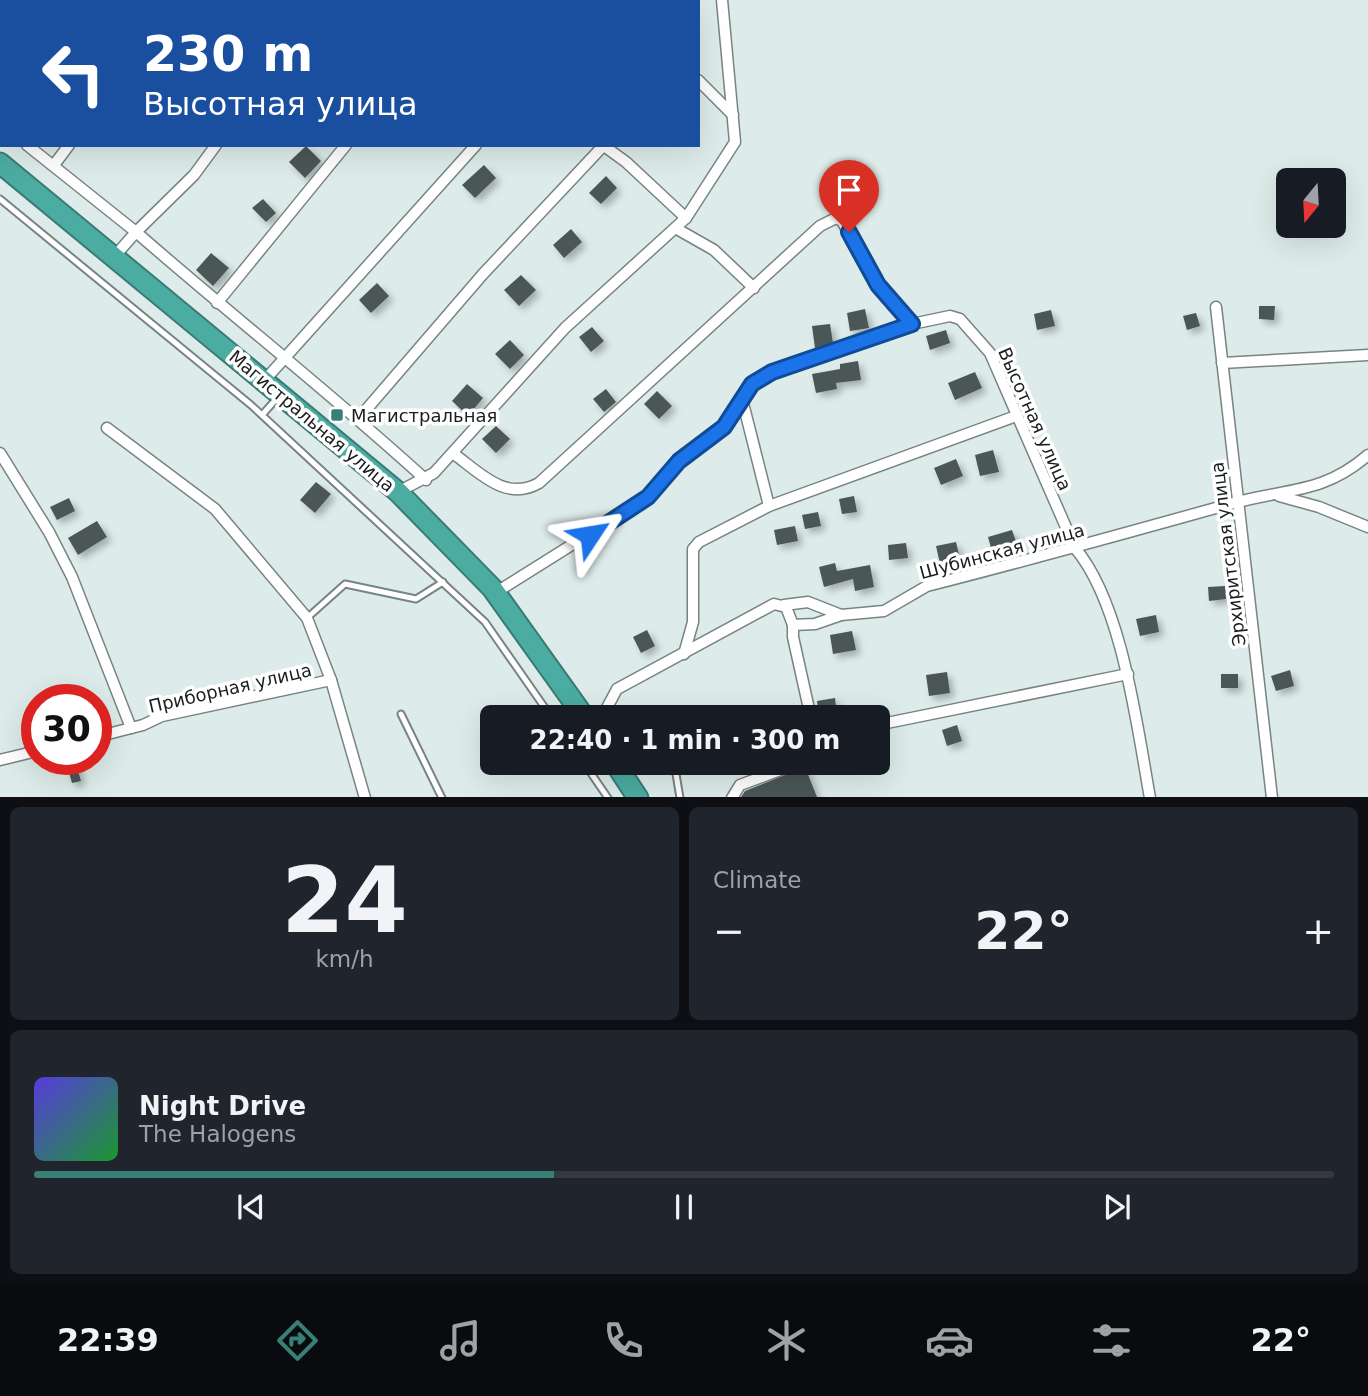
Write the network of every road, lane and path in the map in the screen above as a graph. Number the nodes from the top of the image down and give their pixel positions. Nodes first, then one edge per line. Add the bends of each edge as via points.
1 (722, 0) edge
2 (700, 82) edge
3 (734, 116) junction
4 (30, 147) edge
5 (68, 147) edge
6 (215, 147) edge
7 (344, 147) edge
8 (474, 147) edge
9 (603, 147) edge
10 (605, 147) edge
11 (0, 163) edge
12 (54, 165) junction
13 (0, 199) edge
14 (686, 218) junction
15 (677, 229) junction
16 (136, 232) junction
17 (114, 257) junction
18 (754, 288) junction
19 (217, 303) junction
20 (1216, 307) dead end
21 (912, 324) junction
22 (1368, 355) edge
23 (285, 357) junction
24 (1222, 363) junction
25 (264, 381) junction
26 (280, 394) junction
27 (742, 399) junction
28 (262, 415) junction
29 (1016, 416) junction
30 (359, 418) junction
31 (107, 428) dead end
32 (0, 453) edge
33 (454, 454) junction
34 (1368, 455) edge
35 (426, 480) junction
36 (398, 492) junction
37 (1277, 495) junction
38 (1237, 502) junction
39 (769, 506) junction
40 (1368, 527) edge
41 (1075, 548) junction
42 (443, 582) junction
43 (495, 593) junction
44 (784, 605) junction
45 (841, 615) junction
46 (307, 618) junction
47 (793, 625) junction
48 (684, 654) junction
49 (1128, 674) junction
50 (331, 680) junction
51 (543, 705) edge
52 (577, 705) edge
53 (608, 705) edge
54 (808, 705) edge
55 (401, 714) dead end
56 (890, 722) edge
57 (131, 728) junction
58 (112, 733) edge
59 (21, 755) edge
60 (0, 760) edge
61 (592, 775) edge
62 (623, 775) edge
63 (676, 775) edge
64 (767, 775) edge
65 (365, 797) edge
66 (442, 797) edge
67 (608, 797) edge
68 (638, 797) edge
69 (680, 797) edge
70 (732, 797) edge
71 (1150, 797) edge
72 (1272, 797) edge

1 - 3 street
2 - 3 street
3 - 14 street via 735,142
4 - 12 street
5 - 12 street
6 - 16 street via 194,175
7 - 19 street
8 - 23 street
9 - 30 street via 483,274
10 - 14 street
11 - 17 highway, Магистральная улица
12 - 16 street
13 - 28 lane
14 - 15 street
15 - 18 street via 714,250
15 - 33 street via 565,328
16 - 17 street
16 - 19 street
17 - 25 highway, Магистральная улица
18 - 21 street via 820,226 836,218 878,285
18 - 33 street via 539,483 520,491 501,488
19 - 23 street
20 - 24 street, Эрхиритская улица
21 - 27 street via 772,372 752,384
21 - 29 street, Высотная улица via 950,316 969,326 990,353
22 - 24 street
23 - 25 street
23 - 30 street
24 - 38 street, Эрхиритская улица
25 - 26 highway, Магистральная улица
26 - 28 lane
26 - 36 highway, Магистральная улица
27 - 39 street
27 - 43 street via 724,427 679,461 648,497
28 - 42 lane
29 - 39 street
29 - 41 street, Высотная улица
30 - 35 street
31 - 46 street via 215,509
32 - 57 street via 72,578
33 - 35 street
34 - 37 street, Шубинская улица via 1346,474
35 - 36 street
36 - 43 highway, Магистральная улица
37 - 38 street, Шубинская улица
37 - 40 street
38 - 41 street, Шубинская улица
38 - 72 street, Эрхиритская улица
39 - 48 street via 693,549 693,622
41 - 45 street, Шубинская улица via 927,586 884,611
41 - 49 street, Высотная улица via 1089,564
42 - 46 lane via 416,598 345,584
42 - 51 lane via 485,622
43 - 52 highway, Магистральная улица
44 - 45 street via 808,602
44 - 47 street
44 - 48 street via 774,604
45 - 47 street, Шубинская улица via 816,624
46 - 50 street
47 - 54 street
48 - 53 street via 617,689
49 - 56 street
49 - 71 street, Высотная улица
50 - 57 street, Приборная улица via 162,716
50 - 65 street
55 - 66 lane
57 - 58 street, Приборная улица
59 - 60 street
61 - 67 lane
62 - 68 highway
63 - 69 lane
64 - 70 street via 740,785

